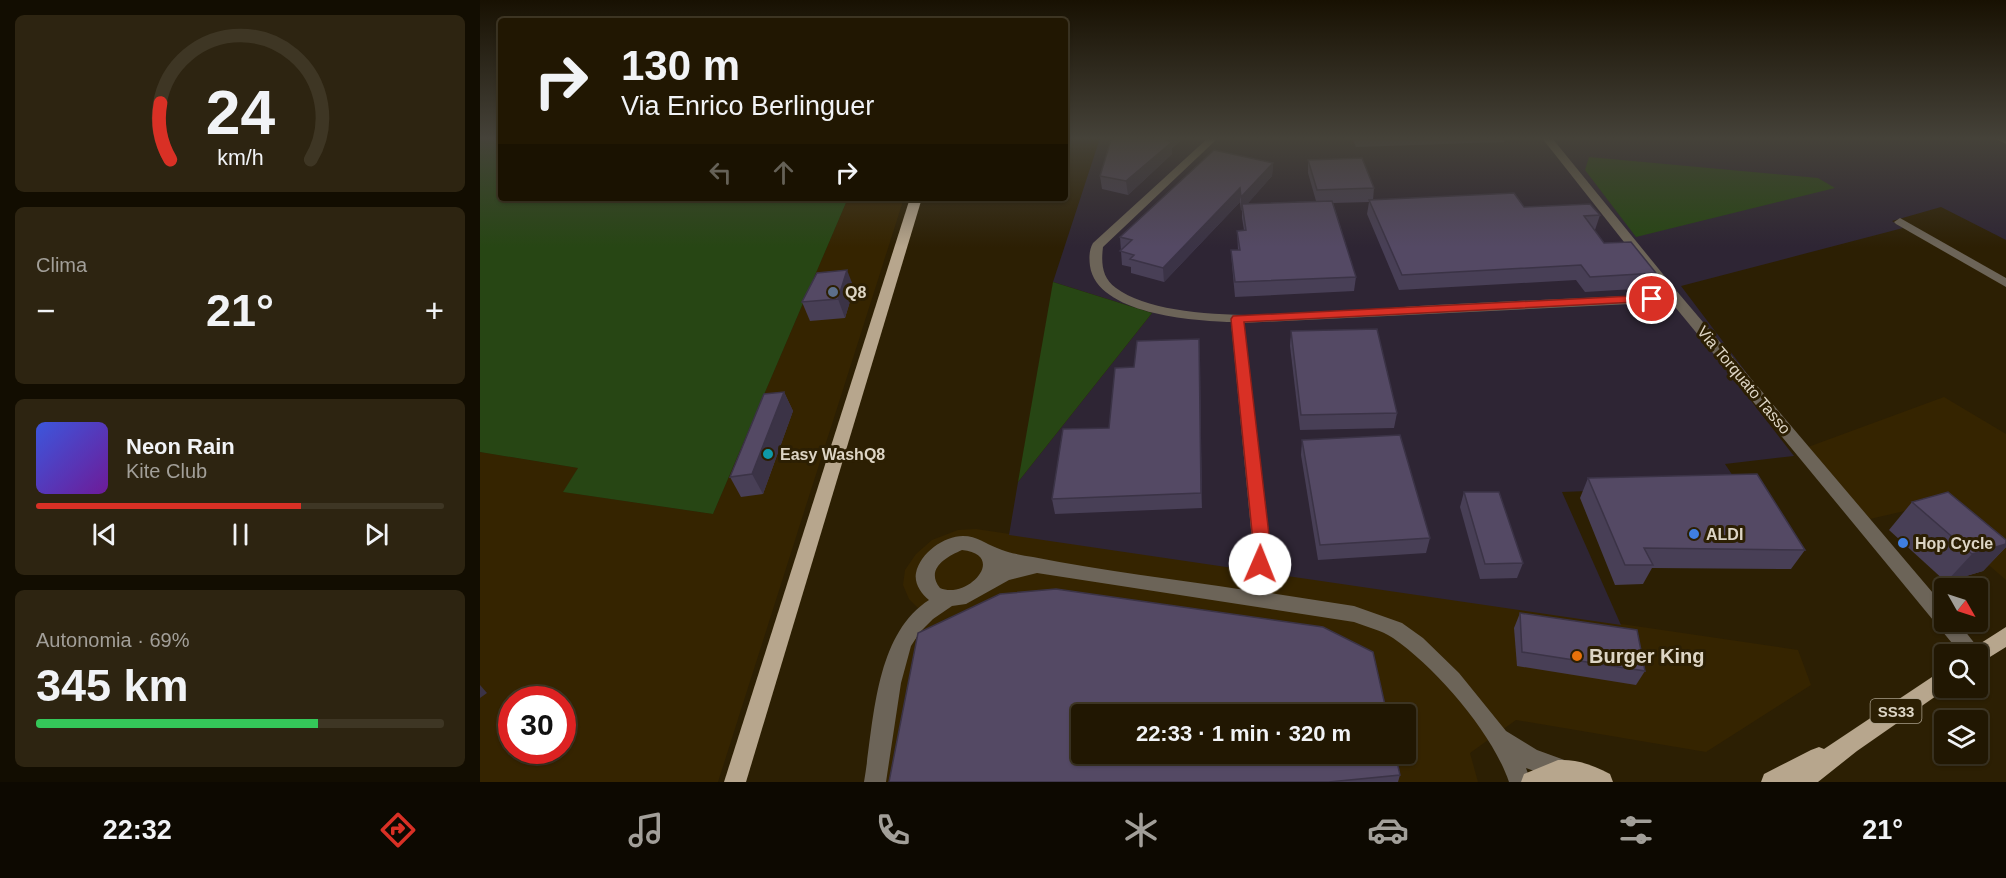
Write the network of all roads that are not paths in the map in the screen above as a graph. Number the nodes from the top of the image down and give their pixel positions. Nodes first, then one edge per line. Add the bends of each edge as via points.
1 (1174, 174) edge
2 (1576, 174) edge
3 (915, 201) edge
4 (1900, 222) dead end
5 (2006, 283) edge
6 (1675, 298) junction
7 (1237, 319) junction
8 (989, 553) junction
9 (1048, 568) junction
10 (980, 587) junction
11 (948, 599) junction
12 (1253, 599) junction
13 (1934, 607) edge
14 (1955, 632) edge
15 (2006, 636) edge
16 (1965, 644) edge
17 (1988, 648) edge
18 (1934, 686) edge
19 (1494, 731) junction
20 (1849, 743) junction
21 (1562, 770) junction
22 (735, 782) edge
23 (875, 782) edge
24 (1520, 782) edge
25 (1532, 782) edge
26 (1602, 782) edge
27 (1772, 782) edge
28 (1800, 782) edge

1 - 7 street via 1097,246 1096,274 1118,295 1156,308
2 - 6 street, Via Torquato Tasso
3 - 22 main road
4 - 5 street
6 - 7 street
6 - 13 street, Via Torquato Tasso
7 - 12 street via 1262,552
8 - 9 street via 1008,561
8 - 10 street via 992,570
8 - 11 street via 982,547 961,543 938,552 930,560 925,569 925,586 930,593
9 - 10 street via 1014,570
9 - 12 street
10 - 11 street via 960,598
11 - 23 street via 917,621 899,652
12 - 19 street via 1354,614 1399,632 1434,662
14 - 16 street, Via Torquato Tasso
15 - 17 main road
18 - 20 main road, SS33
19 - 21 street via 1531,759
19 - 24 street via 1513,760
20 - 27 main road
20 - 28 main road
21 - 25 main road
21 - 26 main road

